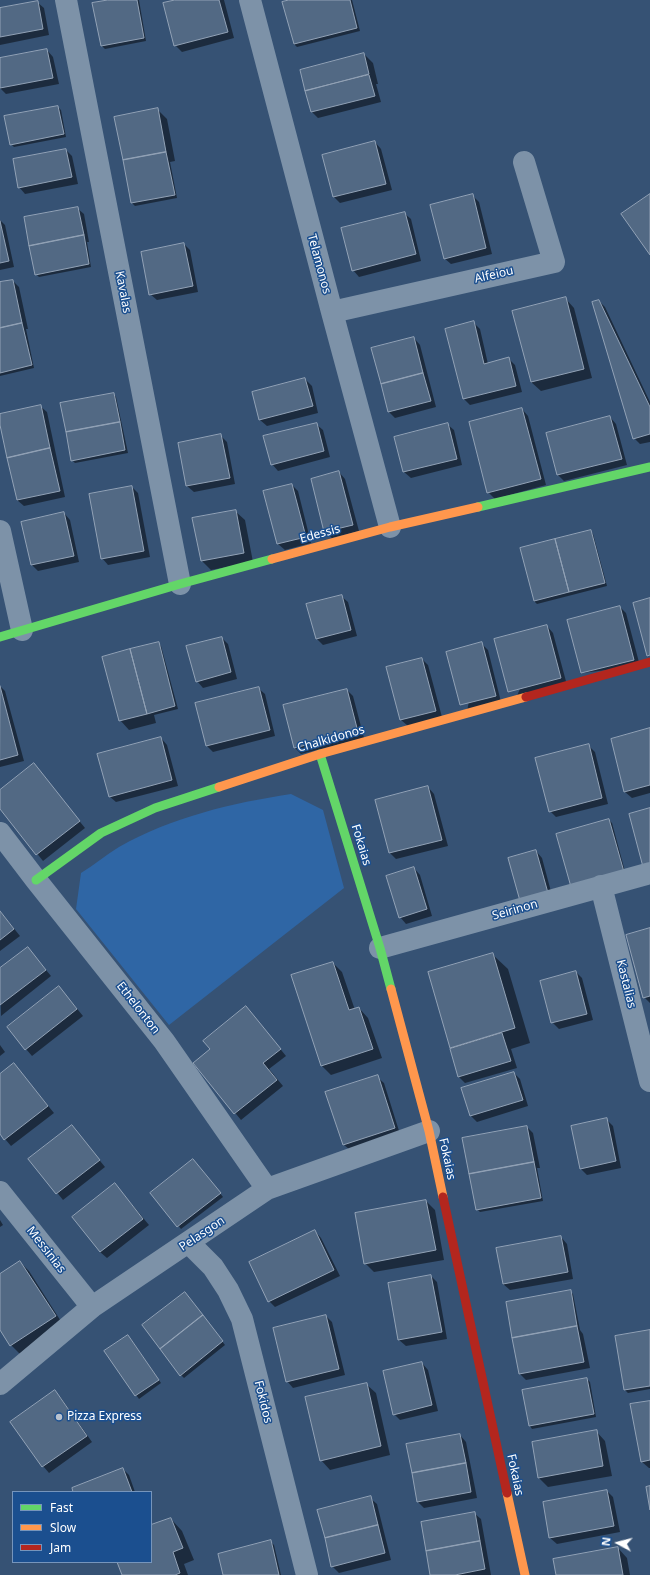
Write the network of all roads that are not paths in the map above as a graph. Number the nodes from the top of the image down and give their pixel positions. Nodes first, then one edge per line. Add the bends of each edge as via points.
1 (66, 0) edge
2 (250, 0) edge
3 (524, 162) dead end
4 (332, 312) junction
5 (650, 467) edge
6 (390, 527) junction
7 (0, 531) edge
8 (180, 584) junction
9 (22, 630) junction
10 (0, 637) edge
11 (650, 662) edge
12 (320, 754) junction
13 (0, 833) edge
14 (650, 873) edge
15 (36, 880) junction
16 (602, 886) junction
17 (380, 948) junction
18 (650, 1081) edge
19 (429, 1131) junction
20 (267, 1189) junction
21 (0, 1192) edge
22 (189, 1243) junction
23 (92, 1308) junction
24 (0, 1384) edge
25 (307, 1575) edge
26 (525, 1575) edge

1 - 8 street, Kavalas
2 - 4 street, Telamonos
3 - 4 street, Alfeiou via 554,262
4 - 6 street, Telamonos
5 - 6 street, Edessis
6 - 8 street, Edessis
7 - 9 street
8 - 9 street, Edessis
9 - 10 street, Edessis
11 - 12 street, Chalkidonos
12 - 15 street, Chalkidonos via 155,808 101,834
12 - 17 street, Fokaias
13 - 15 street, Ethelonton
14 - 16 street, Seirinon
15 - 20 street, Ethelonton via 164,1041
16 - 17 street, Seirinon
16 - 18 street, Kastalias
17 - 19 street, Fokaias
19 - 20 street, Pelasgon
19 - 26 street, Fokaias
20 - 22 street, Pelasgon
21 - 23 street, Messinias
22 - 23 street, Pelasgon
22 - 25 street, Fokidos via 213,1267 242,1319
23 - 24 street, Pelasgon

